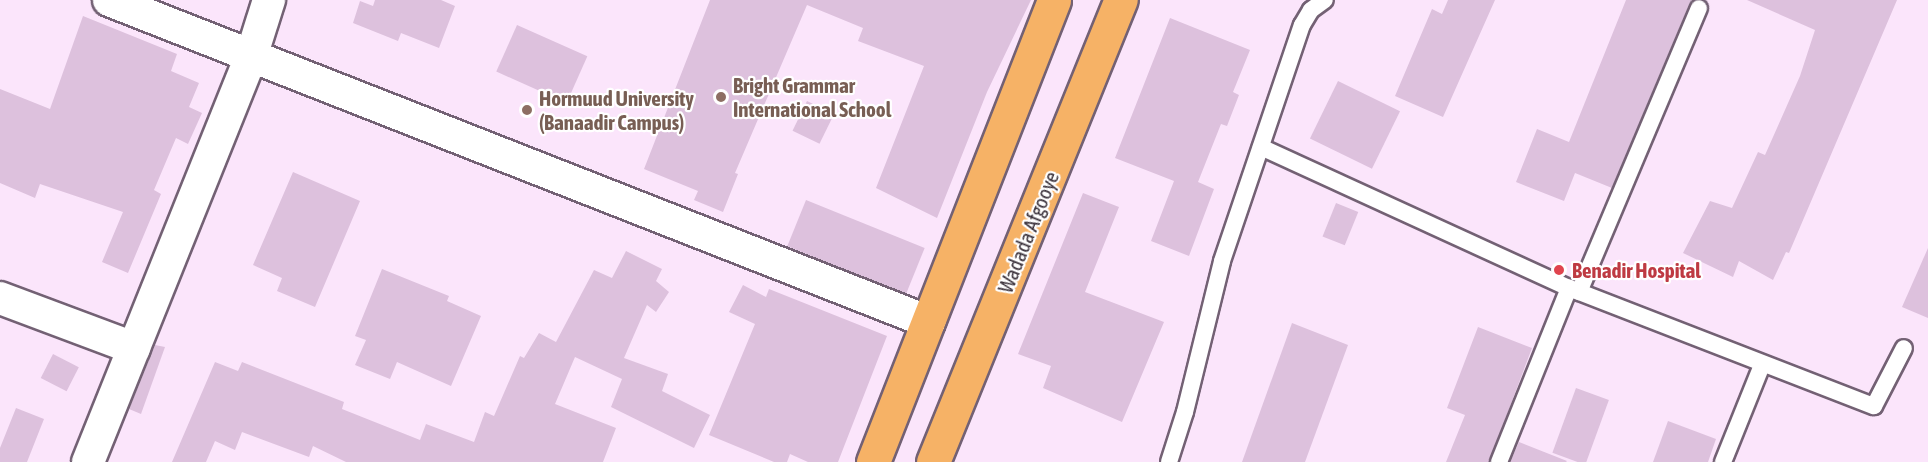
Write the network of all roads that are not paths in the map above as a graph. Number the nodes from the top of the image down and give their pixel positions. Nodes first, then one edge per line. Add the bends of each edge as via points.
1 (109, 0) edge
2 (269, 0) edge
3 (1054, 0) edge
4 (1120, 0) edge
5 (1304, 0) edge
6 (1324, 0) edge
7 (1699, 8) dead end
8 (1302, 25) junction
9 (251, 57) junction
10 (1261, 147) junction
11 (1574, 290) junction
12 (0, 298) edge
13 (929, 322) junction
14 (134, 348) junction
15 (1904, 348) dead end
16 (1762, 365) junction
17 (88, 462) edge
18 (873, 462) edge
19 (933, 462) edge
20 (1169, 462) edge
21 (1499, 462) edge
22 (1723, 462) edge

1 - 9 street
2 - 9 street
3 - 13 highway
4 - 19 highway, Wadada Afgooye
5 - 8 lane
6 - 8 lane via 1311,10
7 - 11 lane
8 - 10 lane
9 - 13 street
9 - 14 street
10 - 11 lane
10 - 20 lane via 1221,261
11 - 16 lane
11 - 21 lane
12 - 14 street
13 - 18 highway
14 - 17 street
15 - 16 lane via 1874,406
16 - 22 lane

